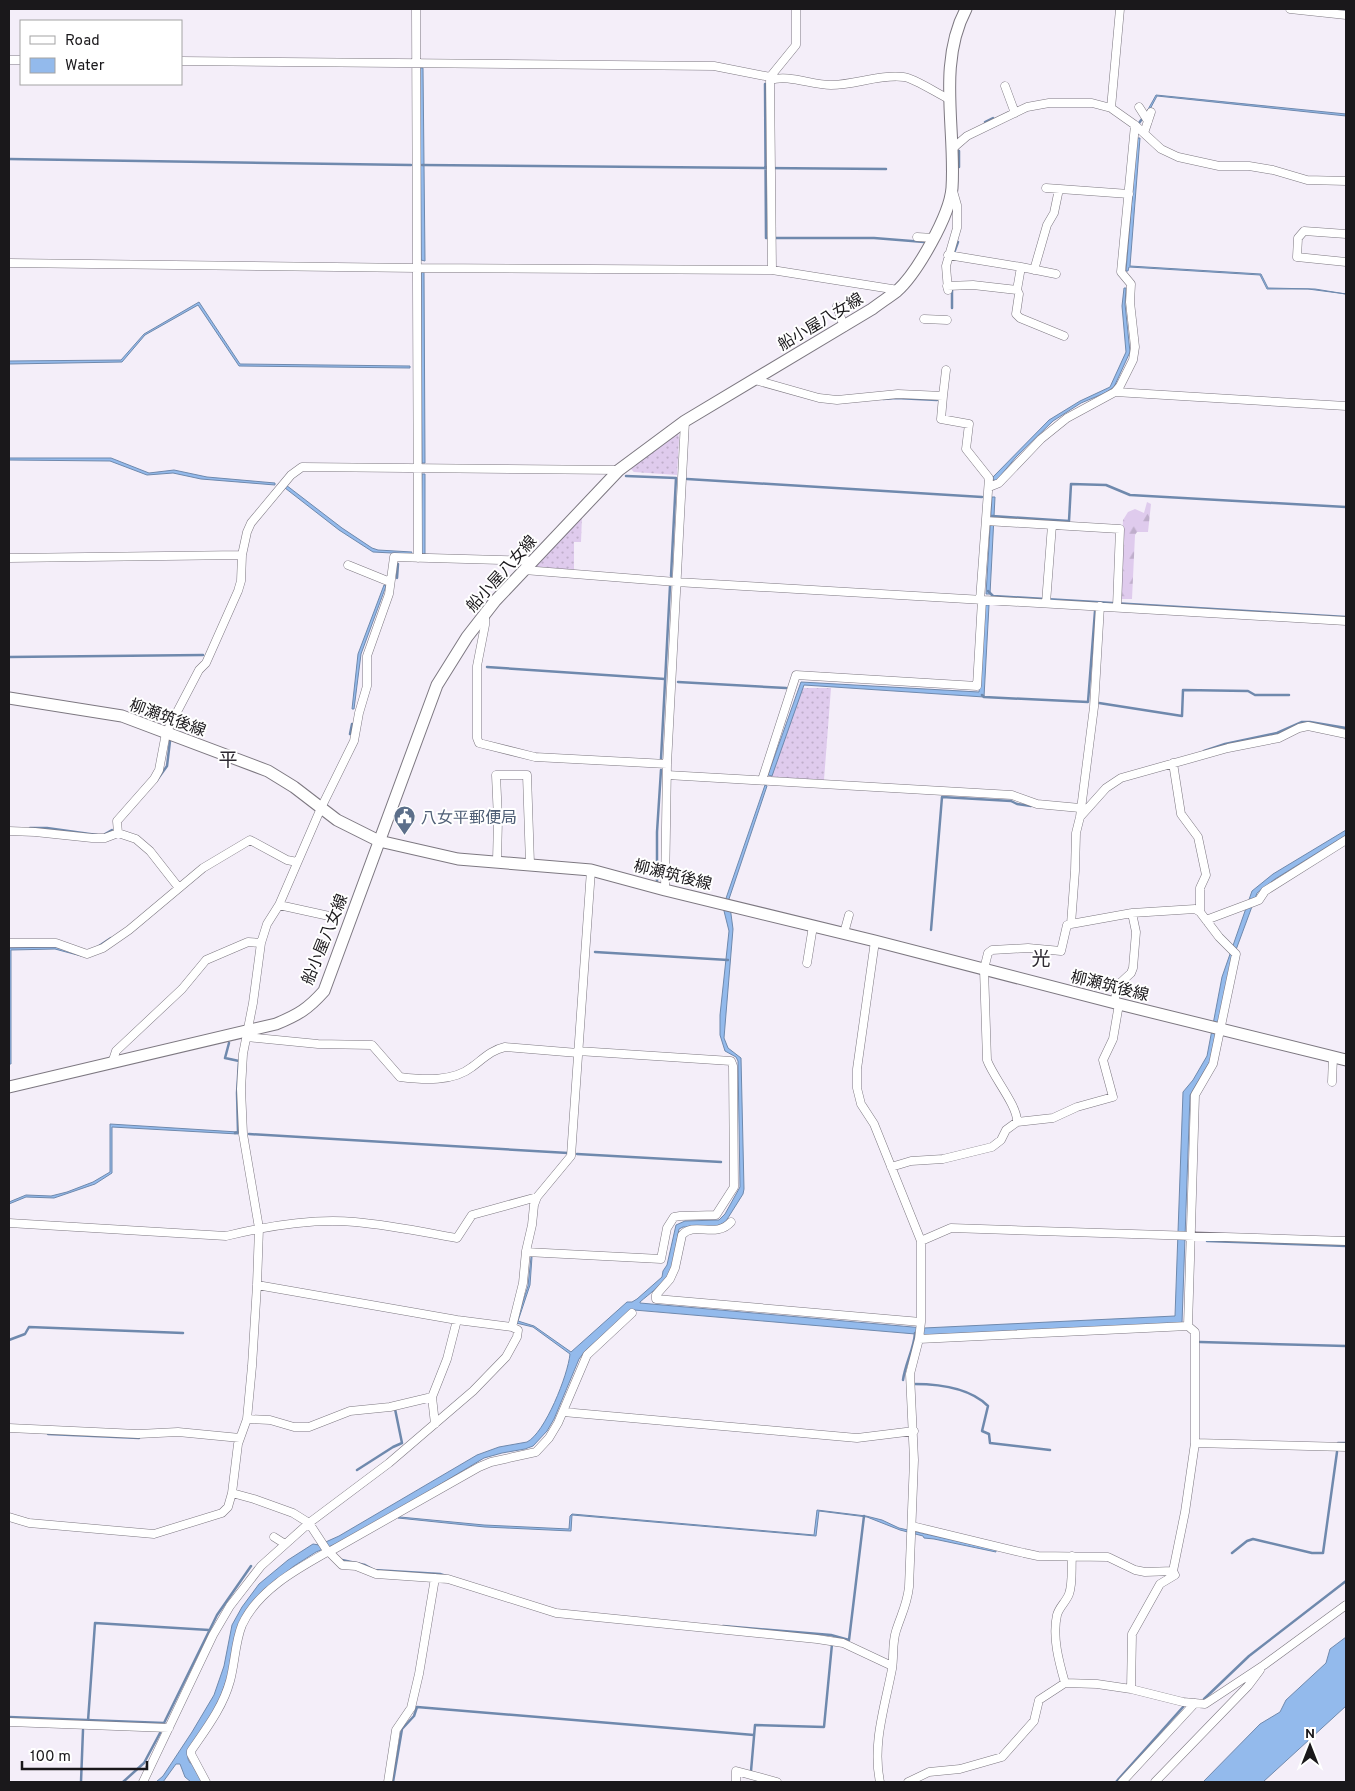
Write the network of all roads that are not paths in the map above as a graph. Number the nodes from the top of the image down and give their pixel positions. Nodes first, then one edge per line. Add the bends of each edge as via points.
1 (416, 9) edge
2 (796, 9) edge
3 (966, 9) edge
4 (1120, 9) edge
5 (1290, 9) edge
6 (1346, 15) edge
7 (182, 61) edge
8 (416, 64) junction
9 (770, 78) junction
10 (1005, 86) dead end
11 (949, 99) junction
12 (1140, 107) dead end
13 (1111, 108) junction
14 (1152, 112) dead end
15 (1015, 113) junction
16 (1148, 121) junction
17 (1135, 125) junction
18 (1144, 132) junction
19 (952, 149) junction
20 (1346, 181) edge
21 (1046, 188) dead end
22 (1059, 189) junction
23 (952, 190) junction
24 (1129, 194) junction
25 (1346, 234) edge
26 (917, 238) dead end
27 (934, 238) junction
28 (948, 255) junction
29 (1346, 262) edge
30 (9, 263) edge
31 (1021, 267) junction
32 (417, 268) junction
33 (772, 270) junction
34 (1034, 270) junction
35 (1056, 274) dead end
36 (898, 290) junction
37 (1017, 290) junction
38 (837, 306) dead end
39 (924, 319) dead end
40 (947, 320) dead end
41 (844, 327) junction
42 (1064, 336) dead end
43 (946, 370) dead end
44 (754, 380) junction
45 (1115, 392) junction
46 (943, 396) junction
47 (1346, 406) edge
48 (685, 421) junction
49 (418, 468) junction
50 (619, 470) junction
51 (990, 487) junction
52 (986, 521) junction
53 (1052, 525) junction
54 (242, 555) junction
55 (9, 558) edge
56 (418, 558) junction
57 (348, 565) dead end
58 (528, 566) junction
59 (390, 582) junction
60 (676, 582) junction
61 (981, 600) junction
62 (1046, 603) junction
63 (1100, 606) junction
64 (1117, 607) junction
65 (485, 614) junction
66 (1346, 620) edge
67 (9, 698) edge
68 (166, 733) junction
69 (1346, 734) edge
70 (1173, 763) junction
71 (667, 764) junction
72 (667, 774) junction
73 (762, 780) junction
74 (321, 808) junction
75 (1080, 808) junction
76 (1080, 817) junction
77 (9, 831) edge
78 (118, 833) junction
79 (1346, 840) edge
80 (379, 841) junction
81 (497, 861) junction
82 (297, 862) junction
83 (530, 864) junction
84 (591, 870) junction
85 (179, 888) junction
86 (664, 890) junction
87 (279, 906) junction
88 (1200, 912) junction
89 (1132, 913) junction
90 (849, 915) dead end
91 (329, 916) dead end
92 (1206, 920) junction
93 (1071, 924) junction
94 (813, 926) junction
95 (844, 933) junction
96 (875, 941) junction
97 (9, 943) edge
98 (261, 943) junction
99 (807, 963) dead end
100 (984, 969) junction
101 (1116, 1003) junction
102 (1217, 1028) junction
103 (247, 1034) junction
104 (578, 1052) junction
105 (1334, 1057) junction
106 (1346, 1060) edge
107 (112, 1063) junction
108 (1332, 1082) dead end
109 (9, 1087) edge
110 (1017, 1122) junction
111 (891, 1167) junction
112 (537, 1197) junction
113 (731, 1222) dead end
114 (9, 1223) edge
115 (259, 1228) junction
116 (1188, 1236) junction
117 (921, 1240) junction
118 (1346, 1241) edge
119 (526, 1252) junction
120 (257, 1285) junction
121 (632, 1313) dead end
122 (457, 1320) junction
123 (921, 1322) junction
124 (1188, 1326) junction
125 (512, 1327) junction
126 (919, 1340) junction
127 (432, 1398) junction
128 (563, 1412) junction
129 (247, 1419) junction
130 (435, 1424) junction
131 (9, 1428) edge
132 (914, 1431) junction
133 (240, 1438) junction
134 (1195, 1443) junction
135 (1346, 1447) edge
136 (232, 1493) junction
137 (9, 1517) edge
138 (310, 1523) junction
139 (912, 1526) junction
140 (274, 1537) dead end
141 (285, 1544) junction
142 (328, 1551) junction
143 (1072, 1556) junction
144 (1173, 1570) junction
145 (434, 1578) junction
146 (1346, 1605) edge
147 (1264, 1665) junction
148 (892, 1666) junction
149 (1065, 1683) junction
150 (1131, 1689) junction
151 (1195, 1703) junction
152 (9, 1722) edge
153 (169, 1728) junction
154 (143, 1782) edge
155 (206, 1782) edge
156 (388, 1782) edge
157 (736, 1782) edge
158 (777, 1782) edge
159 (880, 1782) edge
160 (908, 1782) edge
161 (1122, 1782) edge
162 (1156, 1782) edge

1 - 8 street
2 - 9 street via 796,45
3 - 11 main road, 船小屋八女線 via 953,47
4 - 13 street
5 - 6 street
7 - 8 street
8 - 9 street via 714,66
8 - 32 street
9 - 11 street via 832,85 906,77
9 - 33 street
10 - 15 street
11 - 19 main road, 船小屋八女線
12 - 16 street
13 - 15 street via 1049,103
13 - 17 street
14 - 16 street
15 - 19 street via 967,136
16 - 18 street
17 - 18 street
17 - 24 street
18 - 20 street via 1161,149 1178,157 1219,166 1273,170 1307,180
19 - 23 main road, 船小屋八女線
21 - 22 street
22 - 24 street
22 - 34 street via 1054,214 1047,225
23 - 27 main road, 船小屋八女線
23 - 28 street via 957,205 956,228
24 - 45 street via 1122,272 1131,284 1136,347 1133,360
25 - 29 street via 1304,231 1298,238 1297,257
26 - 27 street
27 - 36 main road, 船小屋八女線
28 - 31 street
28 - 37 street via 948,288 973,285
30 - 32 street
31 - 34 street
31 - 37 street
32 - 33 street
32 - 49 street
33 - 36 street
34 - 35 street
36 - 41 main road, 船小屋八女線
37 - 42 street via 1016,314 1020,318
38 - 41 street
39 - 40 street
41 - 44 main road, 船小屋八女線
43 - 46 street
44 - 46 street via 837,400 898,394
44 - 48 main road, 船小屋八女線
45 - 47 street
45 - 51 street via 1067,418 1041,438 999,483
46 - 51 street via 941,419 969,424 966,449 989,478
48 - 50 main road, 船小屋八女線
48 - 60 street
49 - 50 street
49 - 54 street via 302,467 290,475 251,523
49 - 56 street
50 - 58 main road, 船小屋八女線
51 - 52 street
52 - 53 street
52 - 61 street
53 - 62 street
53 - 64 street via 1120,529
54 - 55 street
54 - 68 street via 238,591 206,663 199,670
56 - 58 street
56 - 59 street via 394,557
57 - 59 street
58 - 60 street
58 - 65 main road, 船小屋八女線
59 - 74 street via 389,594 367,656 367,686 355,718 354,741
60 - 61 street
60 - 71 street
61 - 62 street
61 - 73 street via 977,686 796,675
62 - 63 street
63 - 64 street
63 - 75 street via 1094,706
64 - 66 street
65 - 71 street via 486,625 477,666 479,743 535,757
65 - 80 main road, 船小屋八女線 via 437,685
67 - 68 main road, 柳瀬筑後線 via 122,716
68 - 74 main road, 柳瀬筑後線 via 268,771
68 - 78 street via 160,770 117,820
69 - 70 street via 1308,726 1279,738
70 - 76 street via 1121,778 1106,788
70 - 88 street via 1181,814 1198,836 1206,876 1200,888
71 - 72 street
72 - 73 street
72 - 86 street
73 - 75 street via 1012,795 1037,804
74 - 80 main road, 柳瀬筑後線 via 337,820
74 - 82 street
75 - 76 street
76 - 93 street via 1076,834
77 - 78 street via 92,838
78 - 85 street via 136,839 150,851
79 - 92 street via 1265,891 1259,900
80 - 81 main road, 柳瀬筑後線 via 458,859
80 - 103 main road, 船小屋八女線 via 324,991 297,1016
81 - 83 main road, 柳瀬筑後線
81 - 83 street via 496,775 527,775
82 - 85 street via 250,840 204,868
82 - 87 street
83 - 84 main road, 柳瀬筑後線
84 - 86 main road, 柳瀬筑後線
84 - 104 street
85 - 97 street via 129,930 103,948 87,954 56,943
86 - 94 main road, 柳瀬筑後線
87 - 91 street
87 - 98 street via 267,924
88 - 89 street via 1195,909
88 - 92 street
89 - 93 street
89 - 101 street via 1136,932 1133,968 1118,985
90 - 95 street
92 - 102 street via 1236,954
93 - 100 street via 1067,925 1061,950 992,950 988,953
94 - 95 main road, 柳瀬筑後線
94 - 99 street
95 - 96 main road, 柳瀬筑後線
96 - 100 main road, 柳瀬筑後線
96 - 111 street via 857,1088 861,1104 874,1124
98 - 103 street
98 - 107 street via 248,942 206,960 182,989 116,1051
100 - 101 main road, 柳瀬筑後線
100 - 110 street via 987,1060 1015,1111
101 - 102 main road, 柳瀬筑後線
101 - 110 street via 1113,1039 1103,1060 1113,1097 1053,1118
102 - 105 main road, 柳瀬筑後線
102 - 116 street via 1213,1064 1195,1095
103 - 104 street via 318,1044 372,1045 400,1077 414,1079 460,1074 505,1047
103 - 107 main road, 船小屋八女線
103 - 115 street via 242,1063 243,1134
104 - 112 street via 571,1156
104 - 119 street via 731,1061 734,1187 716,1216 674,1217 667,1228 661,1259
105 - 106 main road, 柳瀬筑後線
105 - 108 street
107 - 109 main road, 船小屋八女線
110 - 111 street via 992,1147
111 - 117 street
112 - 115 street via 472,1216 457,1238 354,1222
112 - 119 street
113 - 123 street via 720,1230 691,1230 682,1234 675,1268 656,1299
114 - 115 street via 226,1236
115 - 120 street
116 - 117 street via 951,1228
116 - 118 street
116 - 124 street
117 - 123 street
119 - 125 street via 523,1283
120 - 122 street
120 - 129 street
121 - 128 street via 587,1355
122 - 125 street
122 - 127 street
123 - 126 street
124 - 126 street
124 - 134 street via 1195,1332
125 - 130 street via 518,1330 517,1337 506,1357
126 - 132 street via 910,1374
127 - 129 street via 350,1411 309,1427
127 - 130 street
128 - 132 street via 857,1438
128 - 142 street via 549,1438 536,1452 479,1467
129 - 133 street
130 - 138 street via 389,1464
131 - 133 street via 138,1434 178,1432
132 - 139 street
133 - 136 street
134 - 135 street
134 - 144 street
136 - 137 street via 228,1507 222,1513 154,1534 29,1523
136 - 138 street via 293,1513
138 - 141 street
138 - 142 street
139 - 143 street via 1038,1556
139 - 148 street via 908,1602 896,1630
140 - 141 street
141 - 153 street via 261,1566 230,1606
142 - 145 street via 342,1565 356,1566 376,1574
142 - 155 street via 293,1571 269,1591 243,1624 226,1694 191,1751
143 - 144 street via 1108,1557 1145,1572
143 - 149 street via 1071,1587 1058,1612 1056,1628 1058,1657
144 - 150 street via 1175,1575 1160,1584 1132,1634
145 - 148 street via 448,1579 556,1613 843,1643
145 - 156 street via 419,1674 411,1708 396,1730
146 - 147 street
147 - 151 street via 1205,1704
147 - 162 street
148 - 159 street via 878,1741
149 - 150 street
149 - 160 street via 1039,1700 1034,1721 1002,1757 960,1769 929,1772
150 - 151 street
151 - 161 street
152 - 153 street
153 - 154 street
157 - 158 street via 736,1771

